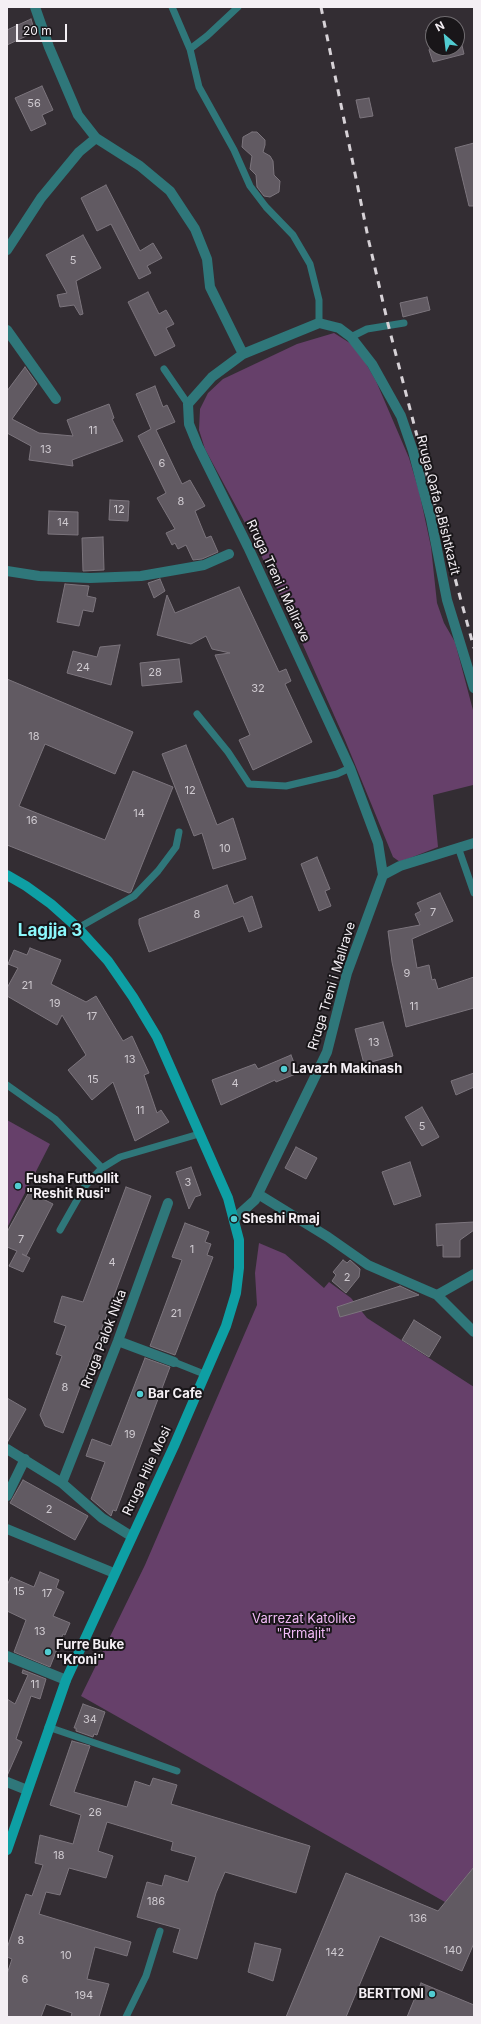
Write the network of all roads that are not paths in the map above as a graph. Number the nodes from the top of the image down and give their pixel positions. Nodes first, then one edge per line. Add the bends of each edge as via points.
1 (35, 7) edge
2 (172, 7) edge
3 (238, 7) edge
4 (190, 49) junction
5 (96, 138) junction
6 (7, 250) edge
7 (319, 323) junction
8 (404, 323) dead end
9 (7, 330) edge
10 (351, 337) junction
11 (243, 354) junction
12 (164, 369) dead end
13 (56, 399) dead end
14 (188, 404) junction
15 (229, 554) dead end
16 (7, 571) edge
17 (474, 688) edge
18 (197, 714) dead end
19 (350, 768) junction
20 (179, 832) dead end
21 (474, 843) edge
22 (458, 847) junction
23 (383, 875) junction
24 (7, 876) edge
25 (474, 893) edge
26 (78, 928) junction
27 (7, 1085) edge
28 (199, 1134) junction
29 (102, 1168) junction
30 (258, 1194) junction
31 (168, 1203) dead end
32 (234, 1219) junction
33 (60, 1230) dead end
34 (474, 1274) edge
35 (437, 1295) junction
36 (474, 1332) edge
37 (118, 1341) junction
38 (174, 1362) joint
39 (204, 1374) junction
40 (7, 1449) edge
41 (25, 1459) junction
42 (62, 1483) junction
43 (7, 1496) edge
44 (7, 1529) edge
45 (131, 1536) junction
46 (114, 1573) junction
47 (7, 1656) edge
48 (66, 1680) junction
49 (48, 1727) junction
50 (177, 1771) dead end
51 (7, 1782) edge
52 (27, 1790) junction
53 (7, 1850) edge
54 (160, 1931) dead end
55 (126, 2017) edge

1 - 5 street via 78,115
2 - 4 lane
3 - 4 lane
4 - 7 lane via 199,87 234,150 250,186 293,235 310,264 319,300
5 - 6 street via 79,152 41,198
5 - 11 street via 140,166 170,191 195,229 207,259 210,287
7 - 10 street, Rruga Qafa e Bishtkazit via 339,328
7 - 11 street
8 - 10 lane via 367,329
9 - 13 street
10 - 17 street, Rruga Qafa e Bishtkazit via 372,364 401,416 431,519 447,600
11 - 14 street via 212,377
12 - 14 lane
14 - 19 street, Rruga Treni i Mallrave via 188,424
15 - 16 street via 204,565 141,576 90,578 38,576
18 - 19 lane via 228,752 248,784 286,786 337,774
19 - 23 street, Rruga Treni i Mallrave via 378,843
20 - 26 lane via 176,847 134,896
21 - 22 street
22 - 23 street via 400,866
22 - 25 lane
23 - 30 street, Rruga Treni i Mallrave via 347,973 327,1052
24 - 26 main road, Rruga Hile Mosi via 52,904
26 - 28 main road, Rruga Hile Mosi via 108,961 134,997 153,1031
27 - 29 lane via 55,1119
28 - 29 lane via 120,1157
28 - 32 main road, Rruga Hile Mosi via 228,1198
29 - 33 lane via 85,1186
30 - 32 street, Rruga Treni i Mallrave via 251,1205
30 - 35 street via 368,1264
31 - 37 street, Rruga Palok Nika
32 - 39 main road, Rruga Hile Mosi via 239,1268 236,1293 226,1326
34 - 35 street
35 - 36 street
37 - 38 street
37 - 42 street, Rruga Palok Nika
38 - 39 lane
39 - 45 main road, Rruga Hile Mosi via 174,1446
40 - 41 street
41 - 42 street
41 - 43 street
42 - 45 street via 102,1518
44 - 46 street
45 - 46 main road, Rruga Hile Mosi
46 - 48 main road, Rruga Hile Mosi
47 - 48 street
48 - 49 main road, Rruga Hile Mosi
49 - 50 lane
49 - 52 main road, Rruga Hile Mosi
51 - 52 street
52 - 53 main road, Rruga Hile Mosi
54 - 55 lane via 146,1976

